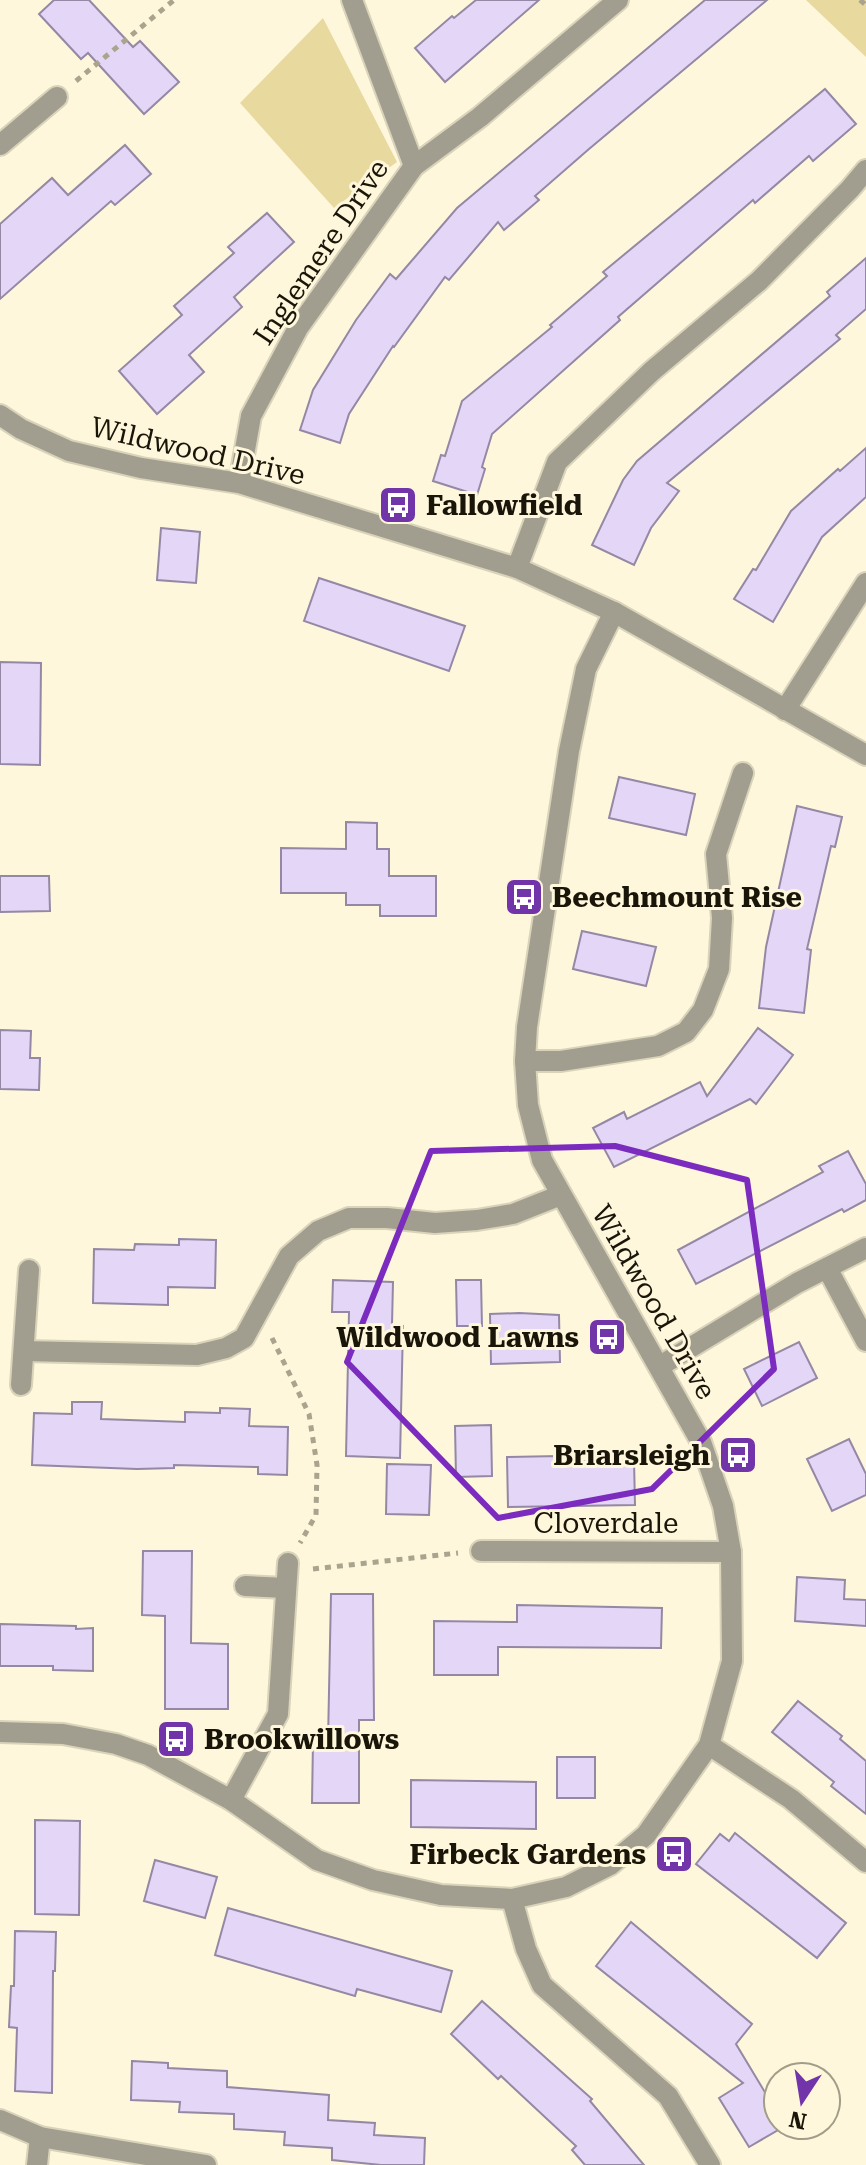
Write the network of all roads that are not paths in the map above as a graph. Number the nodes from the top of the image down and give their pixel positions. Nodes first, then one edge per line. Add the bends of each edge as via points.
1 (352, 0) edge
2 (618, 0) edge
3 (57, 97) road end
4 (0, 145) edge
5 (414, 166) junction
6 (866, 170) edge
7 (0, 415) edge
8 (239, 483) junction
9 (517, 568) junction
10 (866, 583) edge
11 (614, 612) junction
12 (785, 710) junction
13 (866, 755) edge
14 (743, 773) dead end
15 (525, 1061) junction
16 (561, 1195) junction
17 (866, 1248) edge
18 (827, 1268) junction
19 (29, 1270) dead end
20 (866, 1341) edge
21 (24, 1351) junction
22 (660, 1366) junction
23 (21, 1385) dead end
24 (481, 1551) road end
25 (731, 1552) junction
26 (288, 1563) road end
27 (245, 1586) dead end
28 (286, 1588) junction
29 (0, 1732) edge
30 (709, 1745) junction
31 (231, 1800) junction
32 (866, 1862) edge
33 (512, 1899) junction
34 (0, 2120) edge
35 (40, 2137) junction
36 (37, 2165) edge
37 (206, 2165) edge
38 (710, 2165) edge

1 - 5 street
2 - 5 street, Inglemere Drive
3 - 4 street
5 - 8 street, Inglemere Drive via 298,328 251,416
6 - 9 street via 759,281 652,371 557,462
7 - 8 street, Wildwood Drive via 69,451
8 - 9 street, Wildwood Drive
9 - 11 street, Wildwood Drive
10 - 12 street
11 - 12 street, Wildwood Drive
11 - 15 street, Wildwood Drive via 586,669 569,751
12 - 13 street, Wildwood Drive
14 - 15 street via 716,854 722,918 719,969 703,1010 686,1032 658,1046 561,1061
15 - 16 street, Wildwood Drive via 528,1105 542,1160
16 - 21 street via 513,1214 477,1220 349,1218 318,1231 289,1256 244,1338 226,1348 197,1355
16 - 22 street, Wildwood Drive
17 - 18 street
18 - 20 street
18 - 22 street
19 - 21 street
21 - 23 street
22 - 25 street, Wildwood Drive via 701,1442 723,1506
24 - 25 street, Cloverdale
25 - 30 street, Wildwood Drive via 732,1661
26 - 28 street
27 - 28 street
28 - 31 street via 278,1714
29 - 31 street, Wildwood Drive via 63,1734 116,1744 148,1755
30 - 32 street via 791,1799
30 - 33 street, Wildwood Drive via 646,1835 610,1865 566,1887
31 - 33 street, Wildwood Drive via 317,1860 373,1880 441,1895
33 - 38 street via 542,1985 668,2096
34 - 35 street
35 - 36 street
35 - 37 street

